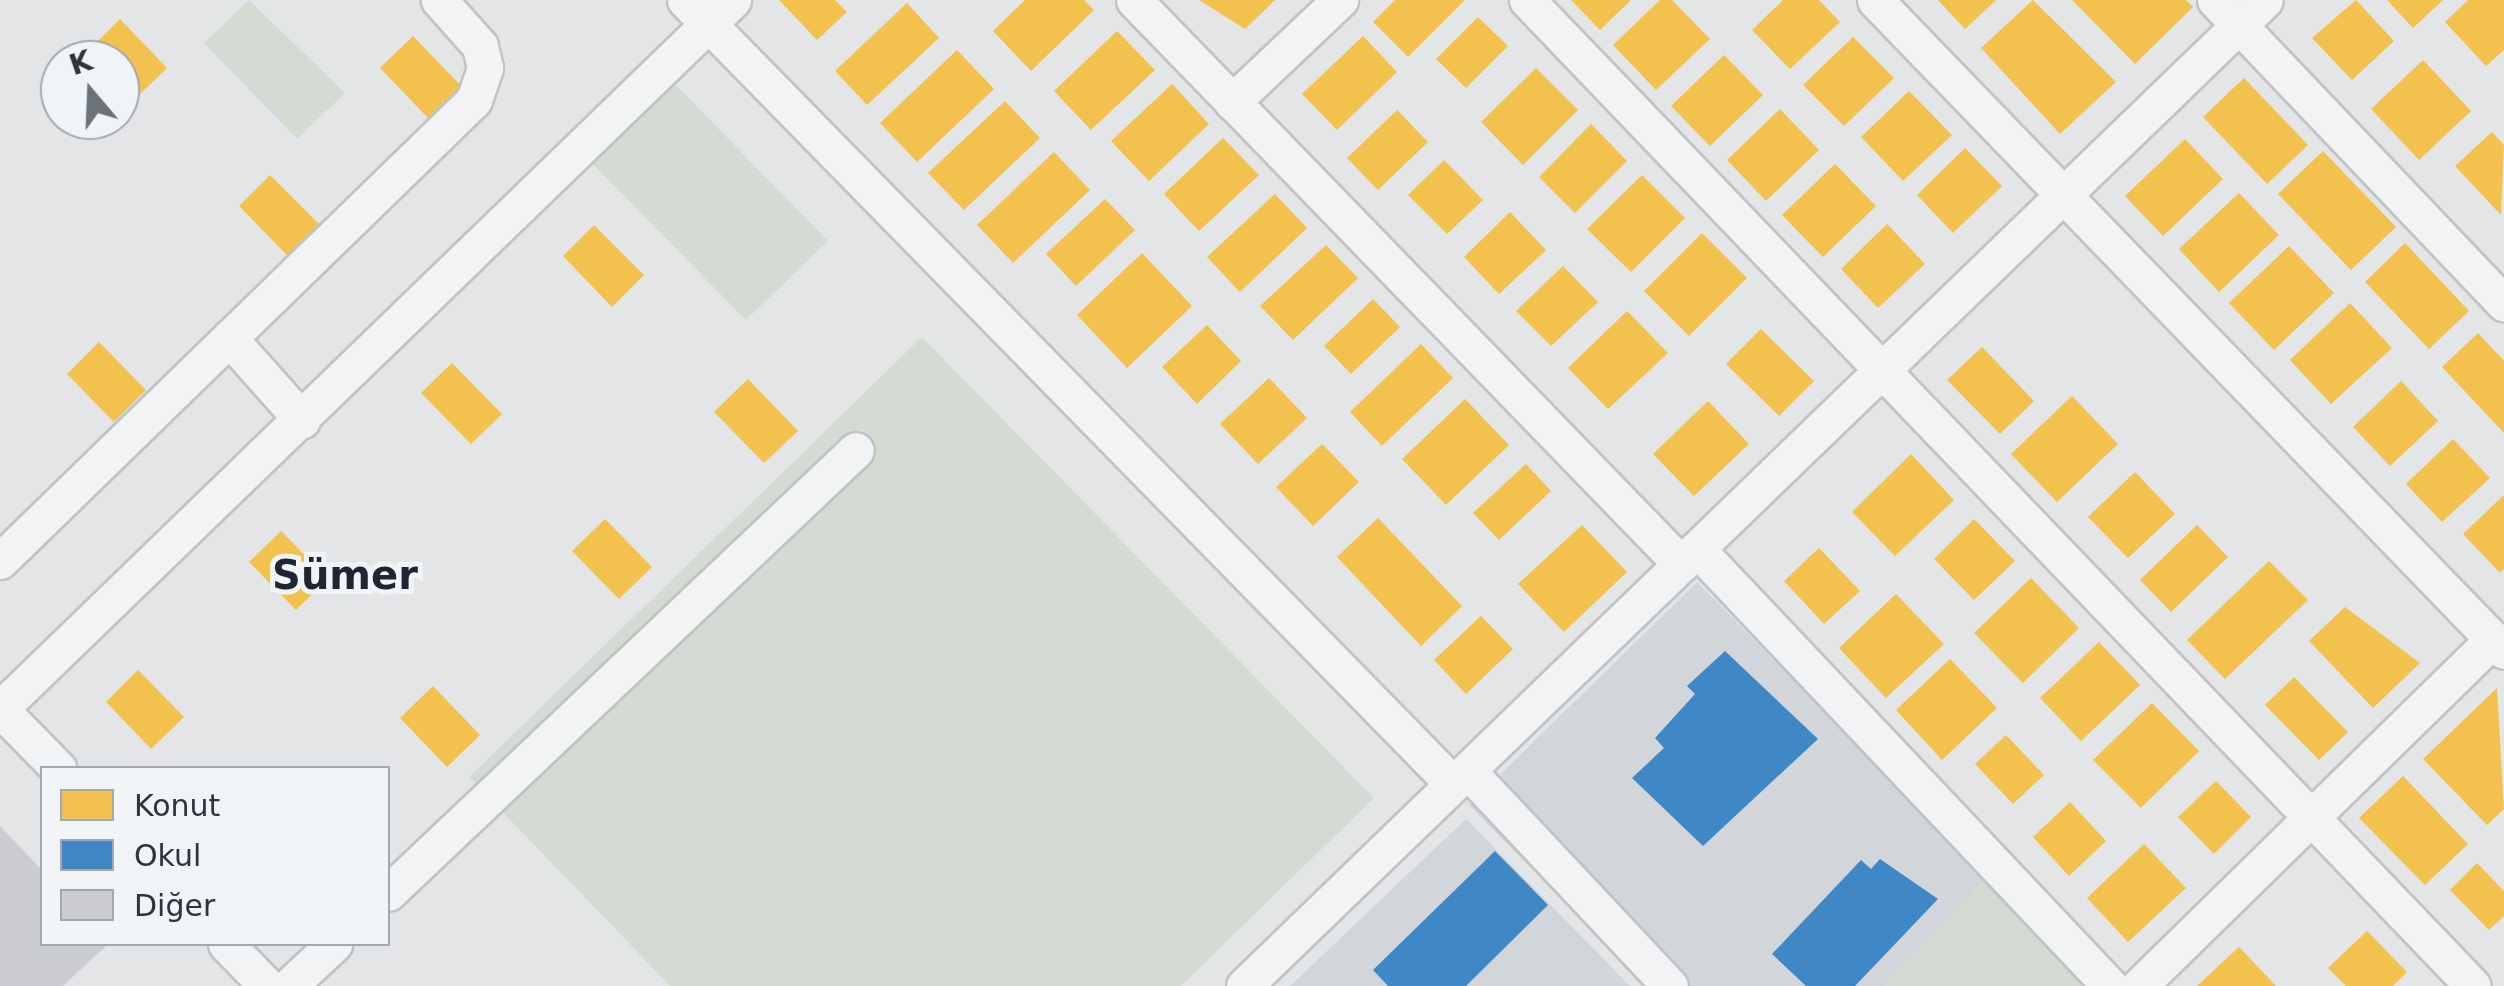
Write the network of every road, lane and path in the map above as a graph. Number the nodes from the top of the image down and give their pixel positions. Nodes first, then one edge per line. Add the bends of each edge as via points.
1 (439, 0) edge
2 (1134, 0) edge
3 (1340, 0) edge
4 (1527, 0) edge
5 (1875, 0) edge
6 (2265, 0) edge
7 (709, 8) edge
8 (2227, 12) edge
9 (1232, 102) junction
10 (2063, 195) junction
11 (2504, 304) edge
12 (229, 338) junction
13 (1882, 370) junction
14 (302, 420) junction
15 (856, 450) dead end
16 (1689, 556) junction
17 (0, 561) edge
18 (2498, 645) edge
19 (0, 709) edge
20 (56, 766) edge
21 (1460, 778) junction
22 (2311, 818) junction
23 (390, 890) edge
24 (228, 946) edge
25 (332, 946) edge
26 (267, 986) edge
27 (288, 986) edge
28 (1244, 986) edge
29 (1670, 986) edge
30 (2110, 986) edge
31 (2139, 986) edge
32 (2472, 986) edge

1 - 12 street via 480,46 480,90
2 - 9 street
3 - 9 street
4 - 13 street
5 - 10 street
6 - 8 street
7 - 14 street
7 - 21 street
8 - 10 street
8 - 11 street
9 - 16 street
10 - 13 street
10 - 18 street
12 - 14 street
12 - 17 street
13 - 16 street
13 - 22 street
14 - 19 street
15 - 23 street
16 - 21 street
16 - 30 street
18 - 22 street
19 - 20 street
21 - 28 street
21 - 29 street
22 - 31 street
22 - 32 street
24 - 26 street
25 - 27 street

